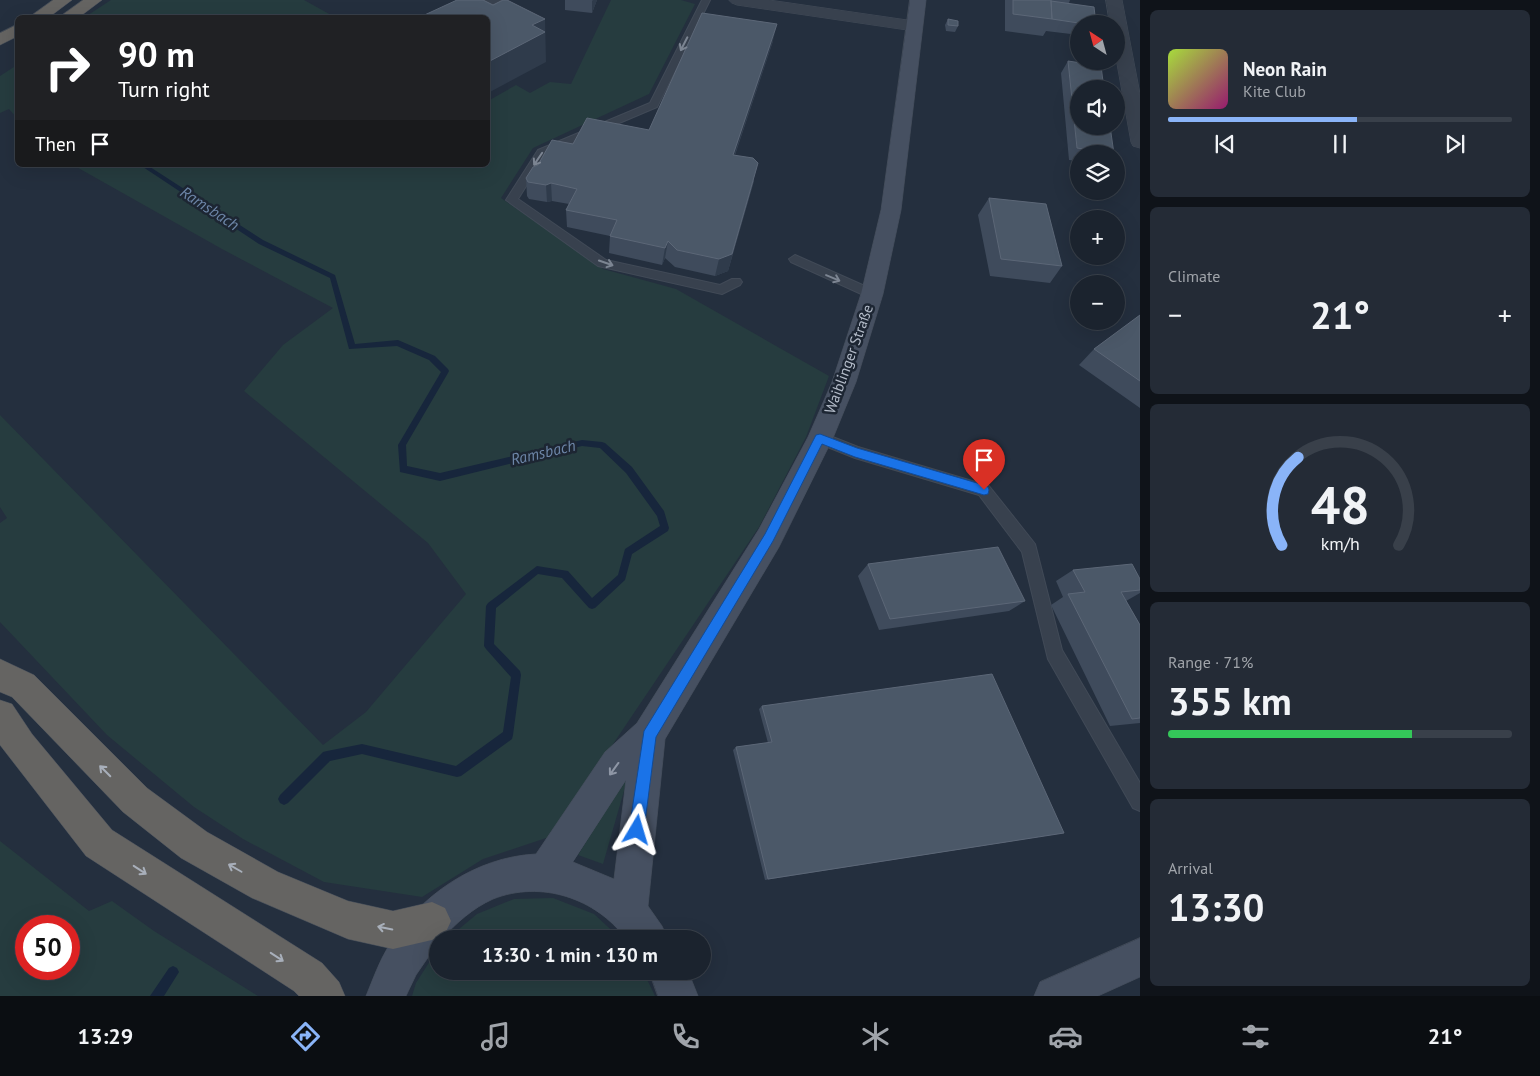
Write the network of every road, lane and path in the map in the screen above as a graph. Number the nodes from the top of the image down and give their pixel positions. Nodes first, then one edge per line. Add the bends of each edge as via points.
1 (64, 0) edge
2 (94, 0) edge
3 (493, 0) edge
4 (706, 0) edge
5 (737, 0) edge
6 (918, 0) edge
7 (1114, 0) edge
8 (41, 15) edge
9 (71, 15) edge
10 (462, 15) edge
11 (914, 26) junction
12 (15, 34) edge
13 (8, 47) edge
14 (1136, 100) edge
15 (1140, 142) edge
16 (795, 259) dead end
17 (736, 282) dead end
18 (872, 294) junction
19 (820, 438) junction
20 (0, 675) edge
21 (0, 716) edge
22 (649, 735) junction
23 (1140, 801) edge
24 (545, 872) junction
25 (432, 921) junction
26 (639, 926) edge
27 (1140, 957) edge
28 (672, 980) edge
29 (326, 996) edge
30 (386, 996) edge
31 (678, 996) edge
32 (1054, 996) edge

1 - 8 highway
2 - 9 highway
3 - 10 street
4 -> 17 lane via 654,105 542,152 512,200 602,263 722,290
5 - 11 street
6 - 11 main road, Waiblinger Straße
7 - 14 street
11 - 18 main road, Waiblinger Straße via 892,210
12 - 13 highway
14 - 15 street
16 -> 18 lane
18 - 19 main road, Waiblinger Straße via 844,382
19 - 22 main road, Waiblinger Straße via 769,538
19 - 23 lane via 855,452 984,490 1029,549 1054,653
25 -> 20 highway via 393,930 348,920 265,885 194,845 134,800 23,686
21 -> 29 highway via 20,746 99,843 308,977
22 -> 24 main road, Waiblinger Straße via 617,764
22 - 26 main road, Waiblinger Straße via 637,830
24 - 25 main road via 520,874 487,883
24 - 26 main road via 596,888
25 - 30 main road via 415,940
27 - 32 main road
28 - 31 main road

